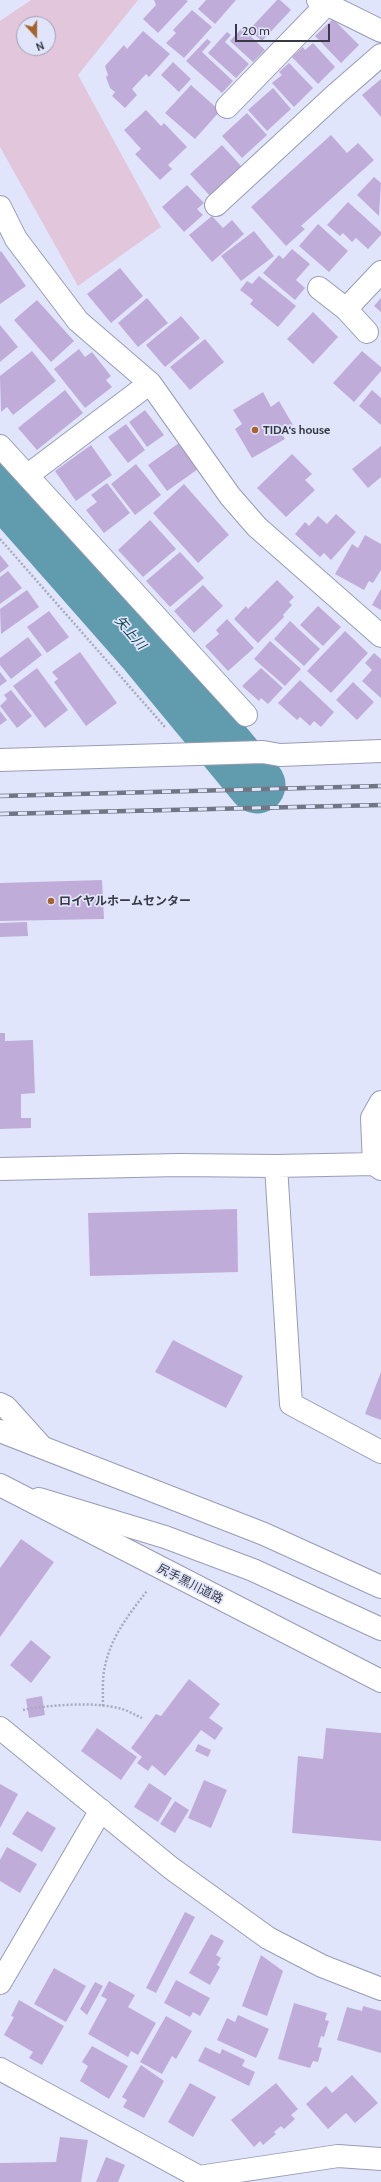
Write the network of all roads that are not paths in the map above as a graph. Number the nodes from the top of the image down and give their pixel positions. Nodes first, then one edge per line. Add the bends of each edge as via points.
1 (322, 2) edge
2 (381, 31) edge
3 (381, 55) edge
4 (227, 106) dead end
5 (216, 206) dead end
6 (0, 207) edge
7 (381, 272) edge
8 (318, 288) dead end
9 (346, 309) junction
10 (367, 332) dead end
11 (150, 383) junction
12 (0, 446) edge
13 (28, 475) junction
14 (381, 636) edge
15 (246, 715) dead end
16 (381, 751) edge
17 (0, 760) edge
18 (381, 1102) edge
19 (276, 1166) junction
20 (378, 1166) edge
21 (0, 1169) edge
22 (0, 1404) edge
23 (0, 1431) edge
24 (42, 1447) junction
25 (381, 1452) edge
26 (7, 1488) edge
27 (381, 1588) edge
28 (381, 1629) edge
29 (381, 1681) edge
30 (0, 1728) edge
31 (101, 1810) junction
32 (0, 1983) edge
33 (381, 1989) edge
34 (0, 2069) edge
35 (381, 2159) edge

1 - 2 street
1 - 4 street
3 - 5 street
6 - 11 street via 16,239 78,321
7 - 9 street
8 - 9 street
9 - 10 street
11 - 13 street
11 - 14 street via 230,496 258,527
12 - 13 street
13 - 15 street
16 - 17 street
18 - 20 street via 372,1118
19 - 20 street
19 - 21 street via 178,1165
19 - 25 street via 291,1404
22 - 24 street via 6,1407
23 - 24 street
24 - 27 street via 264,1534
26 - 28 street via 172,1540 253,1570
26 - 29 street, 尻手黒川道路
30 - 31 street
31 - 32 street
31 - 33 street via 171,1868 268,1938 322,1966
34 - 35 street via 199,2177 338,2156

